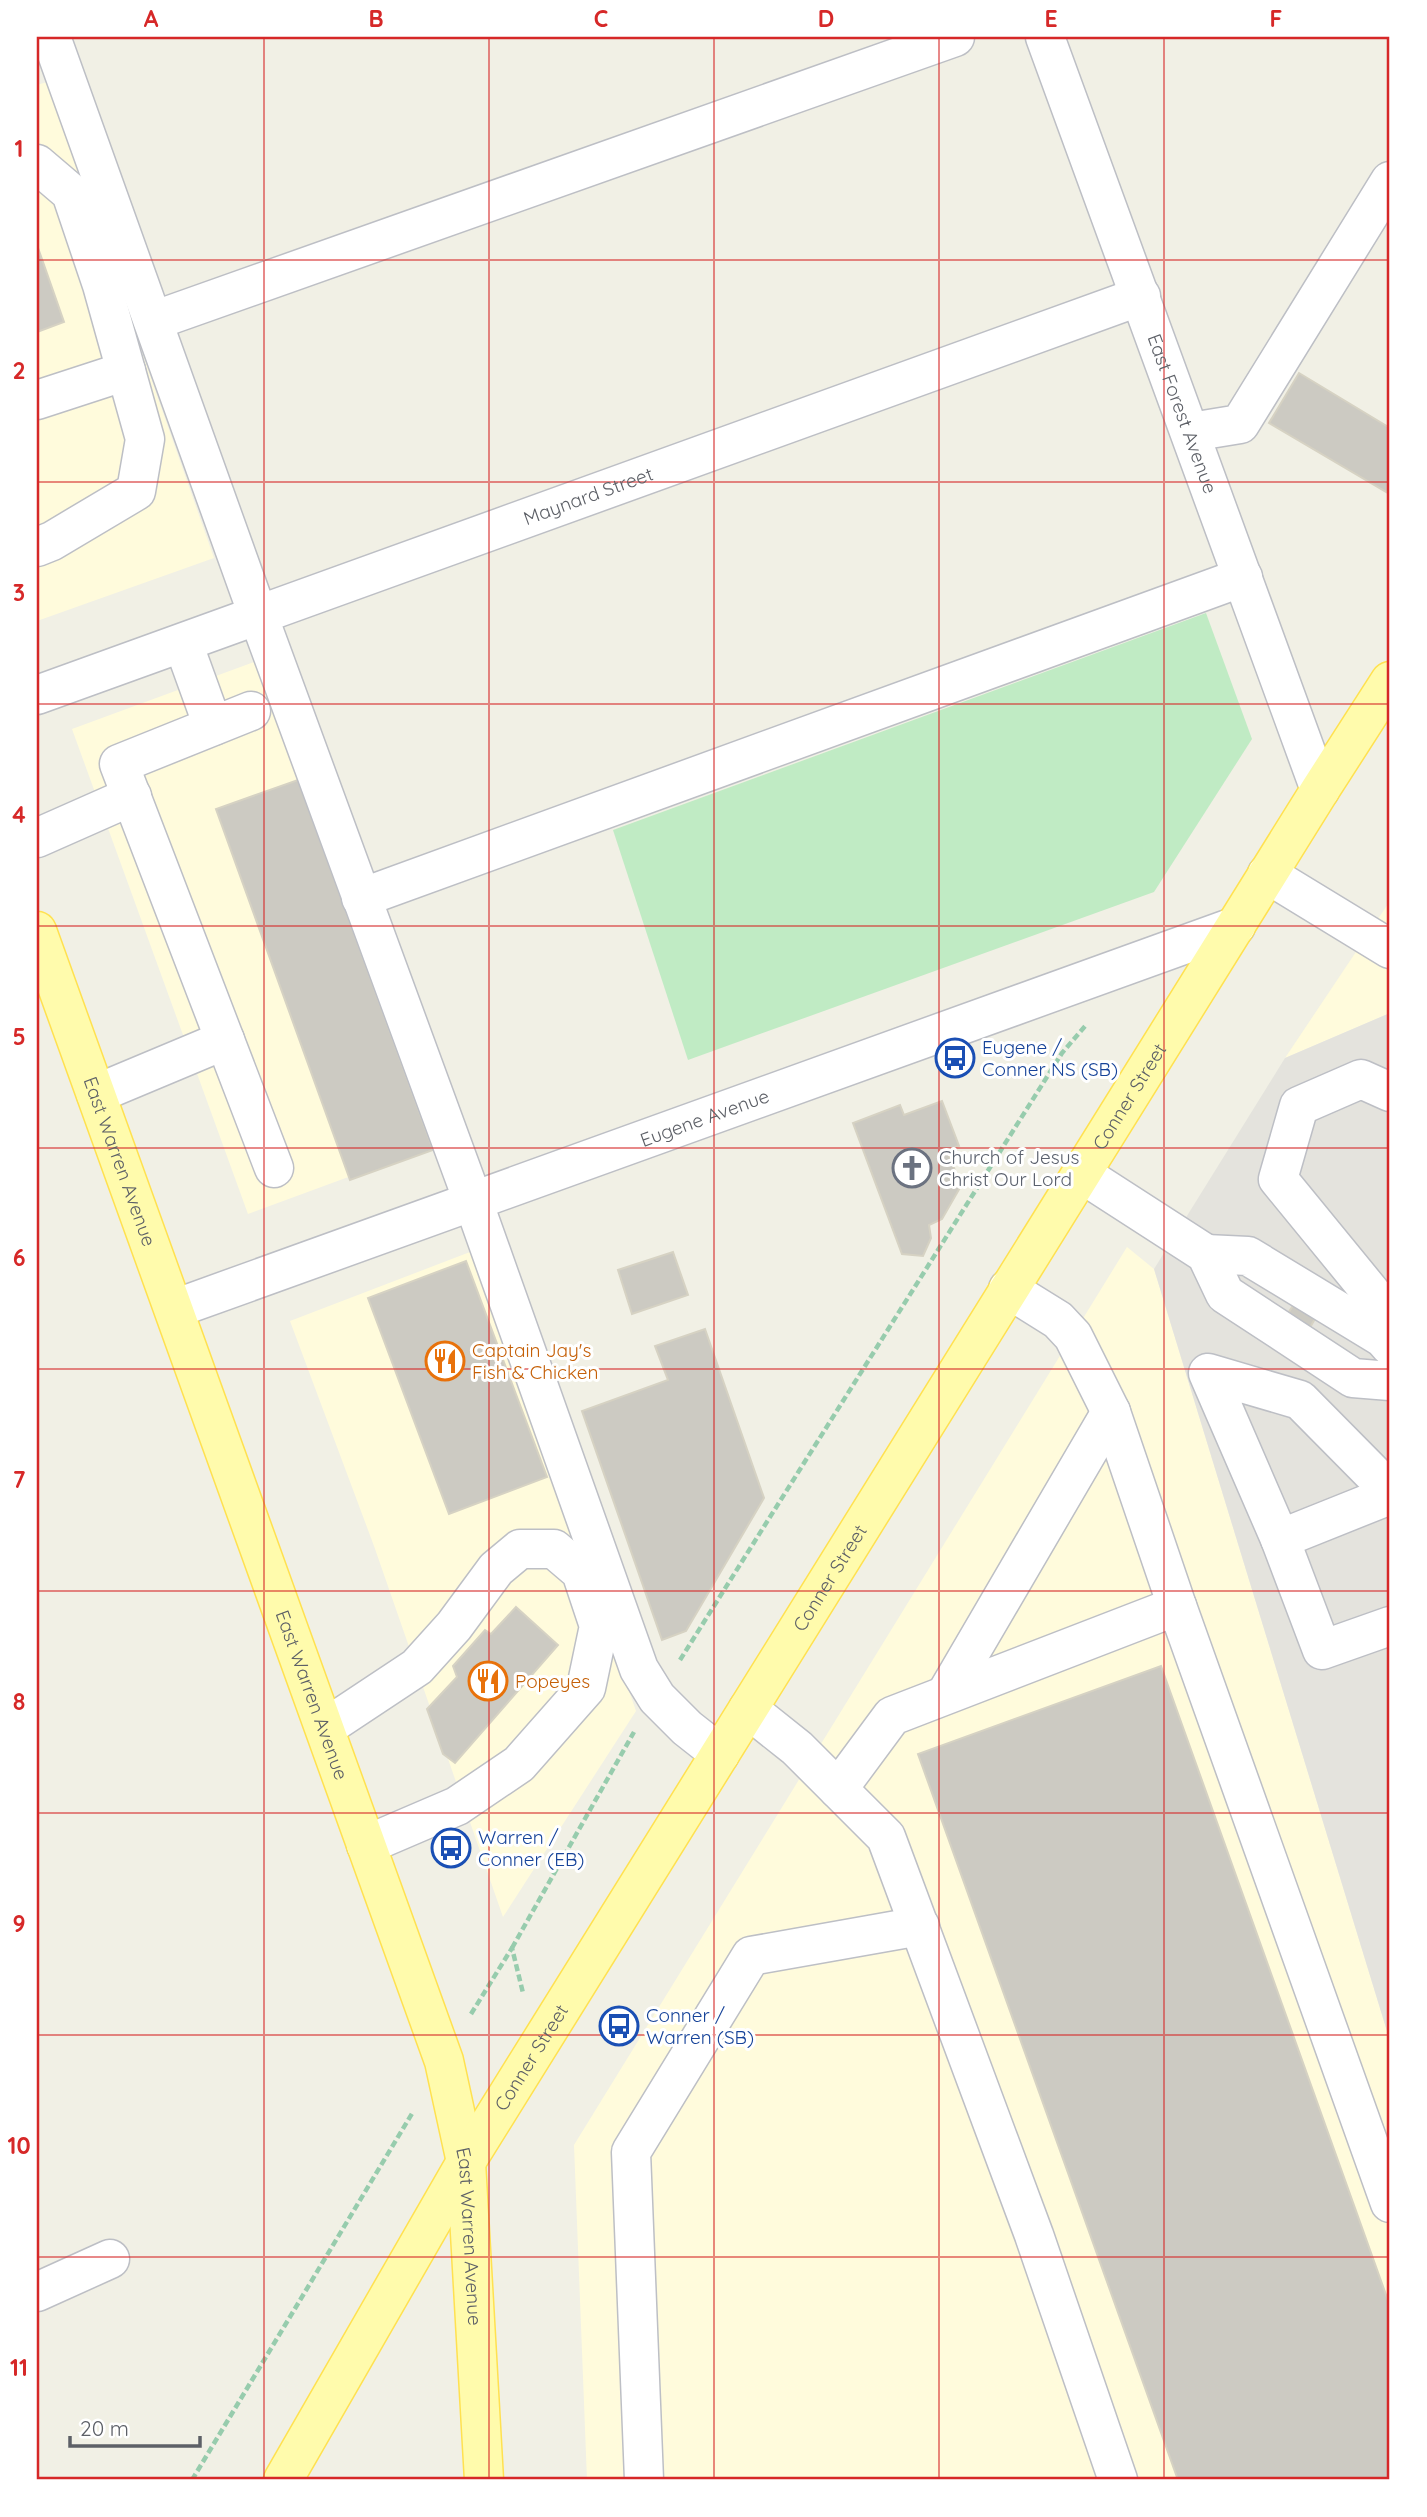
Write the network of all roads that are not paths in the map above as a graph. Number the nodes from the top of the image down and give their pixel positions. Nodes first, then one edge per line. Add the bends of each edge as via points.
1 (51, 37) edge
2 (955, 37) edge
3 (1045, 37) edge
4 (37, 164) edge
5 (1390, 181) edge
6 (1141, 296) junction
7 (153, 321) junction
8 (126, 371) junction
9 (37, 400) edge
10 (1191, 432) junction
11 (37, 547) edge
12 (1243, 577) junction
13 (258, 615) junction
14 (183, 643) junction
15 (1390, 681) edge
16 (37, 695) edge
17 (251, 711) dead end
18 (213, 726) junction
19 (1320, 790) junction
20 (132, 796) junction
21 (37, 838) edge
22 (1267, 874) junction
23 (361, 898) junction
24 (1236, 926) junction
25 (37, 931) edge
26 (1390, 948) edge
27 (225, 1040) junction
28 (1390, 1092) edge
29 (96, 1094) junction
30 (274, 1168) dead end
31 (1082, 1174) junction
32 (473, 1201) junction
33 (1206, 1254) junction
34 (1008, 1289) junction
35 (174, 1309) junction
36 (1386, 1342) edge
37 (1390, 1381) edge
38 (1111, 1412) junction
39 (1390, 1493) edge
40 (1280, 1539) junction
41 (1177, 1606) junction
42 (1390, 1626) edge
43 (946, 1694) junction
44 (748, 1709) junction
45 (324, 1728) junction
46 (720, 1754) junction
47 (838, 1789) junction
48 (366, 1845) junction
49 (920, 1926) junction
50 (466, 2162) junction
51 (1390, 2203) edge
52 (110, 2259) dead end
53 (37, 2292) edge
54 (283, 2480) edge
55 (484, 2480) edge
56 (644, 2480) edge
57 (1118, 2480) edge

1 - 7 street
2 - 7 street
3 - 6 street, East Forest Avenue
4 - 8 street via 71,193
5 - 10 street via 1240,424
6 - 10 street, East Forest Avenue
6 - 13 street, Maynard Street
7 - 13 street
8 - 9 street
8 - 11 street via 145,439 136,491
10 - 12 street, East Forest Avenue
12 - 19 street, East Forest Avenue
12 - 23 street
13 - 14 street, Maynard Street
13 - 23 street
14 - 16 street, Maynard Street
14 - 18 street
15 - 19 main road, Conner Street
17 - 18 street
18 - 20 street via 119,764
19 - 22 main road, Conner Street
20 - 21 street
20 - 27 street
22 - 24 main road, Conner Street
22 - 26 street
23 - 32 street
24 - 31 main road, Conner Street
24 - 32 street, Eugene Avenue
25 - 29 main road, East Warren Avenue
27 - 29 street
27 - 30 street
28 - 36 street via 1361,1079 1299,1106 1278,1179 1377,1300
29 - 35 main road, East Warren Avenue
31 - 33 street
31 - 34 main road, Conner Street
32 - 35 street, Eugene Avenue
32 - 46 street via 639,1669 657,1698
33 - 36 street via 1248,1256
33 - 37 street via 1225,1294 1353,1378
34 - 38 street via 1058,1320 1073,1336
34 - 44 main road, Conner Street
35 - 45 main road, East Warren Avenue
38 - 41 street
38 - 43 street
39 - 40 street
39 - 40 street via 1300,1400 1208,1373
40 - 42 street via 1322,1650
41 - 43 street
41 - 51 street
43 - 47 street via 891,1716
44 - 46 main road, Conner Street
44 - 47 street
45 - 48 main road, East Warren Avenue
45 - 48 street via 417,1667 496,1569 520,1549 554,1549 581,1572 599,1626 586,1688 519,1764 457,1806
46 - 50 main road, Conner Street
47 - 49 street via 886,1837
48 - 50 main road, East Warren Avenue via 444,2060
49 - 56 street via 751,1956 631,2152
49 - 57 street
50 - 54 main road, Conner Street
50 - 55 main road, East Warren Avenue
52 - 53 street

